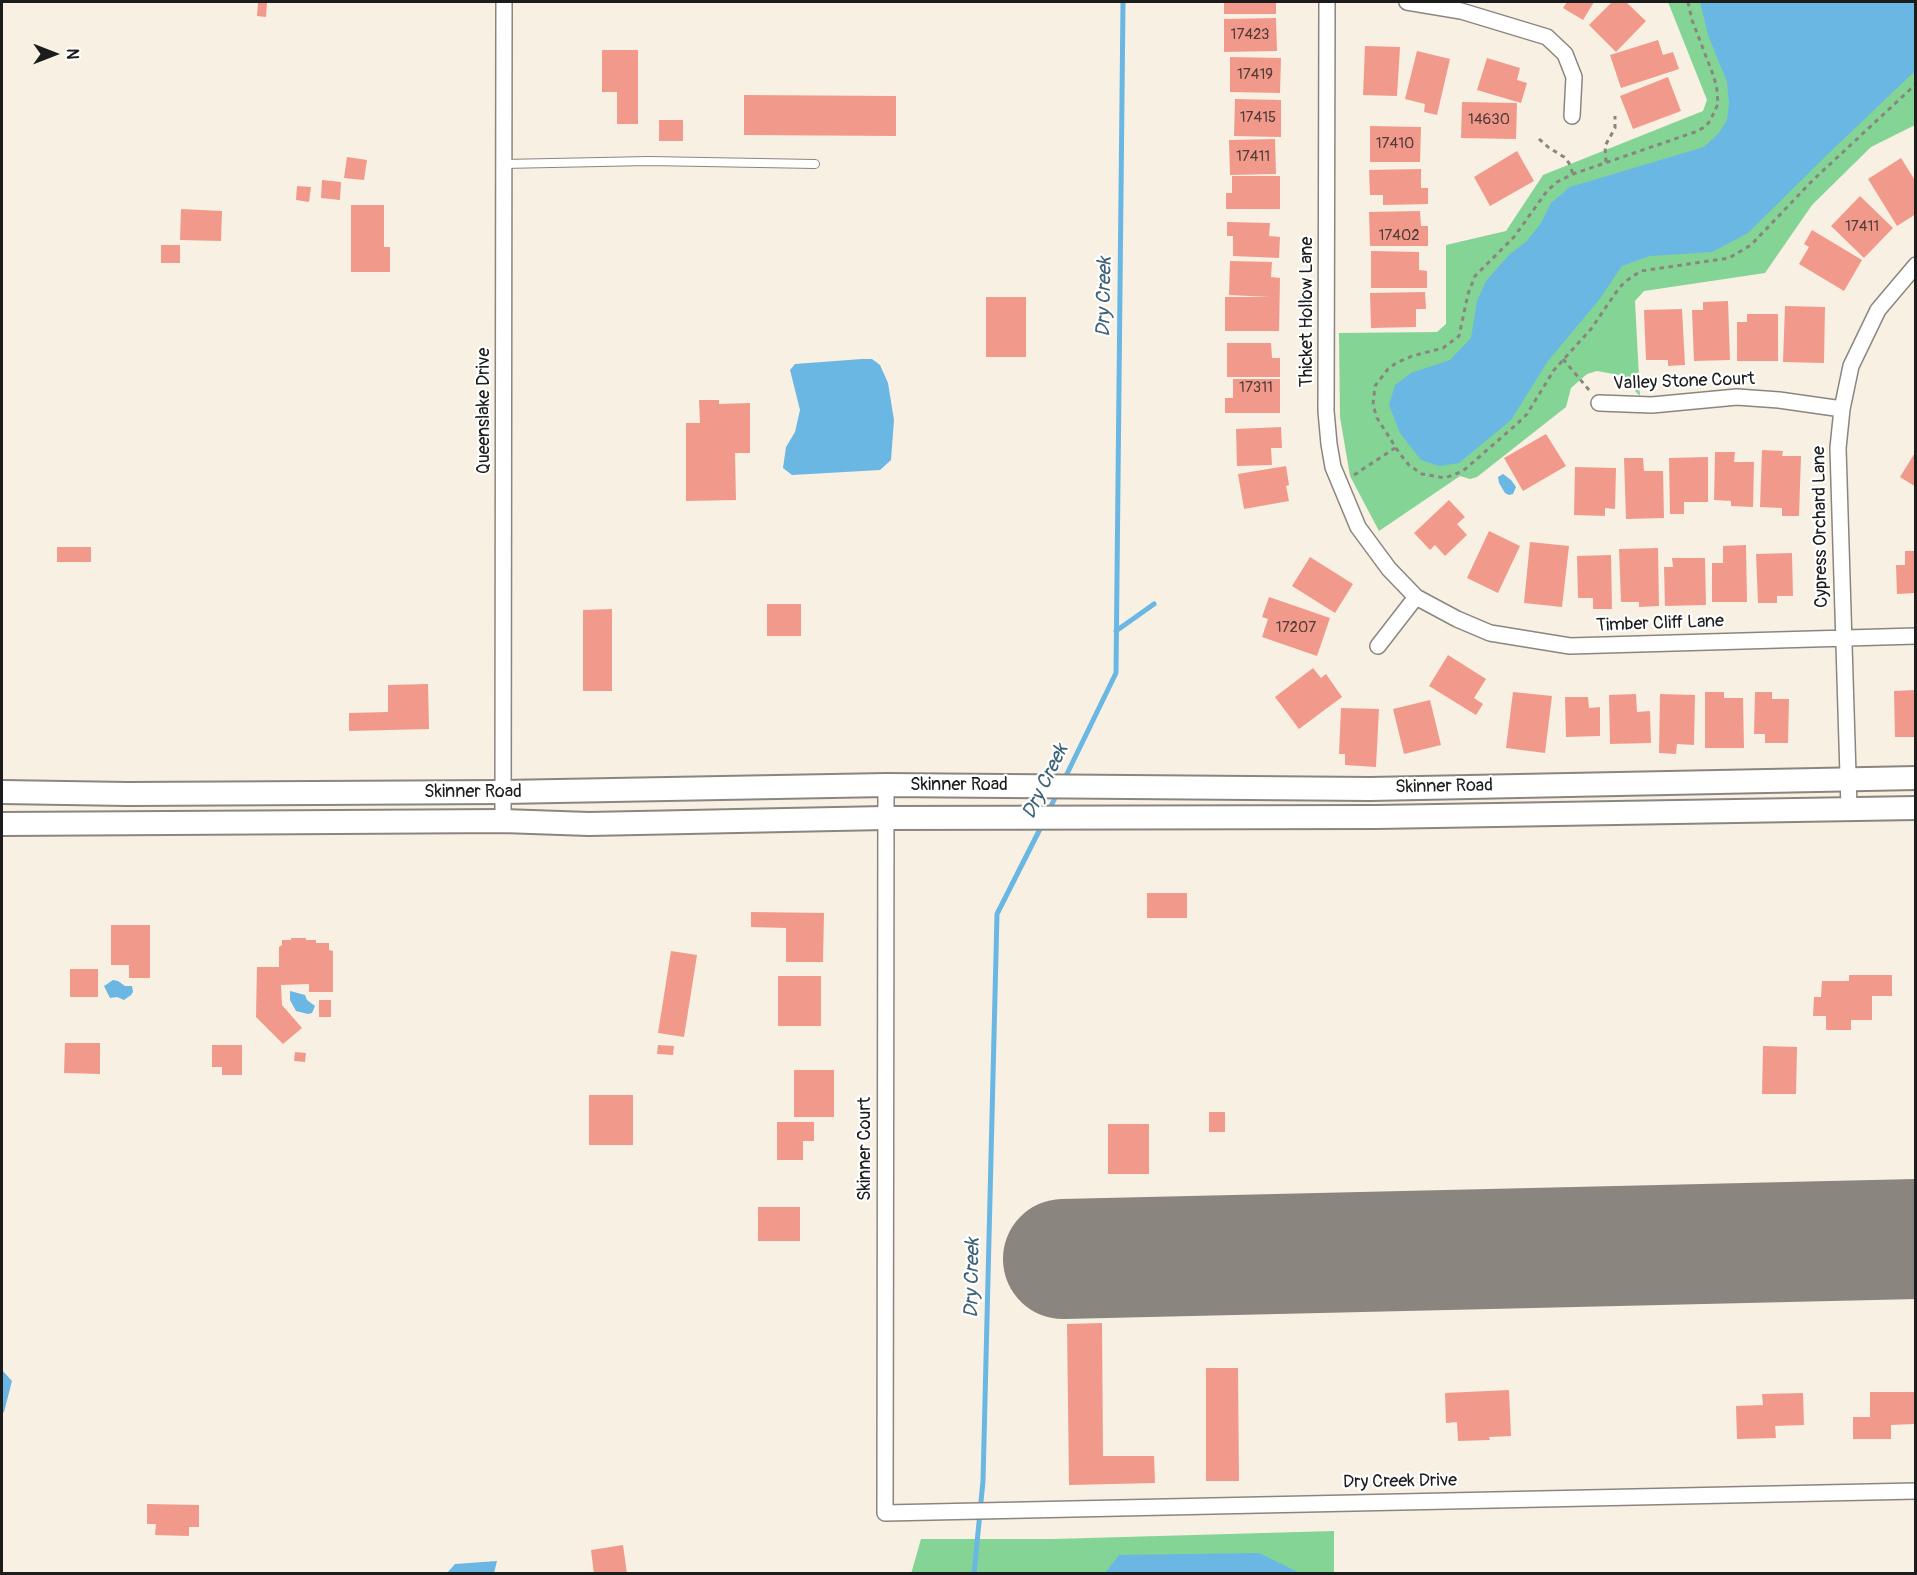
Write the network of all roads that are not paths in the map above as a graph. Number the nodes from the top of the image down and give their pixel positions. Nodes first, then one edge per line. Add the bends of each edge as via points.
1 (504, 2) edge
2 (1327, 2) edge
3 (1407, 2) edge
4 (1572, 116) dead end
5 (502, 164) junction
6 (815, 164) dead end
7 (1916, 265) edge
8 (1599, 404) road end
9 (1842, 409) junction
10 (1416, 597) junction
11 (1916, 636) edge
12 (1843, 638) junction
13 (1378, 646) dead end
14 (1847, 778) junction
15 (1916, 778) edge
16 (886, 785) junction
17 (2, 792) edge
18 (503, 792) junction
19 (1849, 808) junction
20 (1916, 808) edge
21 (885, 818) junction
22 (503, 821) junction
23 (2, 824) edge
24 (1916, 1491) edge
25 (885, 1513) joint

1 - 5 street, Queenslake Drive
2 - 10 street, Thicket Hollow Lane via 1326,411 1333,467 1358,527 1373,550
3 - 4 street via 1461,11 1547,37 1565,54 1574,76
5 - 6 lane
5 - 18 street, Queenslake Drive
7 - 9 street, Cypress Orchard Lane via 1878,310 1851,366
8 - 9 street, Valley Stone Court via 1653,405 1737,397
9 - 12 street, Cypress Orchard Lane via 1838,448
10 - 12 street, Timber Cliff Lane via 1490,633 1570,646
10 - 13 street
11 - 12 street, Timber Cliff Lane
12 - 14 street, Cypress Orchard Lane
14 - 15 street, Skinner Road
14 - 16 street, Skinner Road via 1370,789
14 - 19 street, Cypress Orchard Lane
16 - 18 street, Skinner Road
16 - 21 street, Skinner Court
17 - 18 street, Skinner Road
18 - 22 street, Queenslake Drive
19 - 20 street, Skinner Road
19 - 21 street, Skinner Road via 1376,818
21 - 22 street, Skinner Road via 589,824
21 - 25 street, Skinner Court
22 - 23 street, Skinner Road
24 - 25 street, Dry Creek Drive

